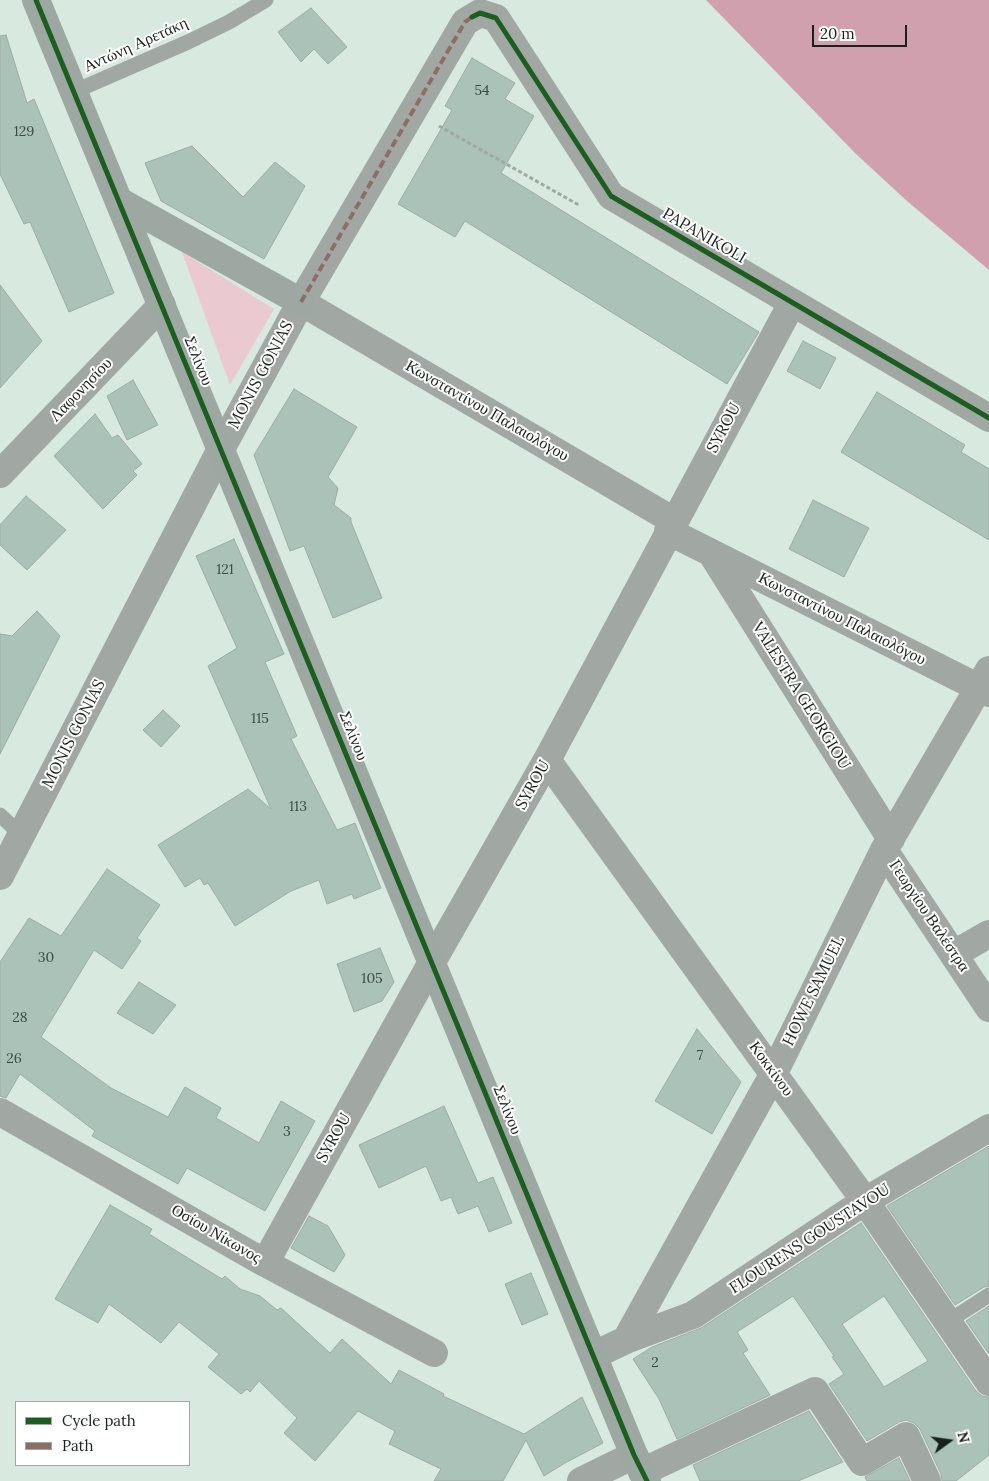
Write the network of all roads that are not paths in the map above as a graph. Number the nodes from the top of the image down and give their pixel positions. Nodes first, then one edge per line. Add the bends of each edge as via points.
1 (36, 0) edge
2 (266, 0) edge
3 (472, 17) joint
4 (73, 92) junction
5 (119, 201) junction
6 (300, 302) junction
7 (792, 303) junction
8 (162, 305) junction
9 (989, 418) edge
10 (221, 449) junction
11 (0, 474) edge
12 (671, 526) junction
13 (712, 554) junction
14 (985, 683) edge
15 (547, 760) junction
16 (0, 815) edge
17 (21, 835) junction
18 (887, 844) junction
19 (0, 876) edge
20 (989, 934) edge
21 (954, 954) junction
22 (432, 962) junction
23 (989, 1008) edge
24 (774, 1073) junction
25 (0, 1112) edge
26 (989, 1128) edge
27 (865, 1201) junction
28 (265, 1262) junction
29 (989, 1295) edge
30 (948, 1322) junction
31 (626, 1340) junction
32 (434, 1353) dead end
33 (594, 1355) junction
34 (989, 1382) edge
35 (641, 1469) edge
36 (581, 1481) edge
37 (928, 1481) edge

1 - 4 street, Σελίνου
2 - 4 lane, Αντώνη Αρετάκη via 212,30
3 - 6 street, MONIS GONIAS via 465,22
3 - 7 street, PAPANIKOLI via 480,13 496,18 611,196
4 - 5 street, Σελίνου
5 - 6 street
5 - 8 street, Σελίνου
6 - 10 street, MONIS GONIAS
6 - 12 street, Κωνσταντίνου Παλαιολόγου
7 - 9 street, PAPANIKOLI
7 - 12 street, SYROU
8 - 10 street, Σελίνου
8 - 11 street, Λαφονησίου
10 - 17 street, MONIS GONIAS
10 - 22 street, Σελίνου
12 - 13 street, Κωνσταντίνου Παλαιολόγου
12 - 15 street, SYROU
13 - 14 street, Κωνσταντίνου Παλαιολόγου
13 - 18 street, VALESTRA GEORGIOU
14 - 18 street, HOWE SAMUEL
15 - 22 street, SYROU
15 - 24 street, Κοκκίνου
16 - 17 lane
17 - 19 street, MONIS GONIAS
18 - 21 street, Γεωργίου Βαλέστρα
18 - 24 street, HOWE SAMUEL
20 - 21 street
21 - 23 street, Γεωργίου Βαλέστρα
22 - 28 street, SYROU
22 - 33 street, Σελίνου
24 - 27 street, Κοκκίνου
24 - 31 street, HOWE SAMUEL
25 - 28 street, Οσίου Νίκωνος
26 - 27 street, FLOURENS GOUSTAVOU
27 - 30 street, Κοκκίνου
27 - 31 street, FLOURENS GOUSTAVOU via 693,1315
28 - 32 street, Οσίου Νίκωνος
29 - 30 lane
30 - 34 street, Κοκκίνου
31 - 33 street, FLOURENS GOUSTAVOU
33 - 35 street, Σελίνου
35 - 36 street
35 - 37 street via 815,1391 862,1462 906,1436

